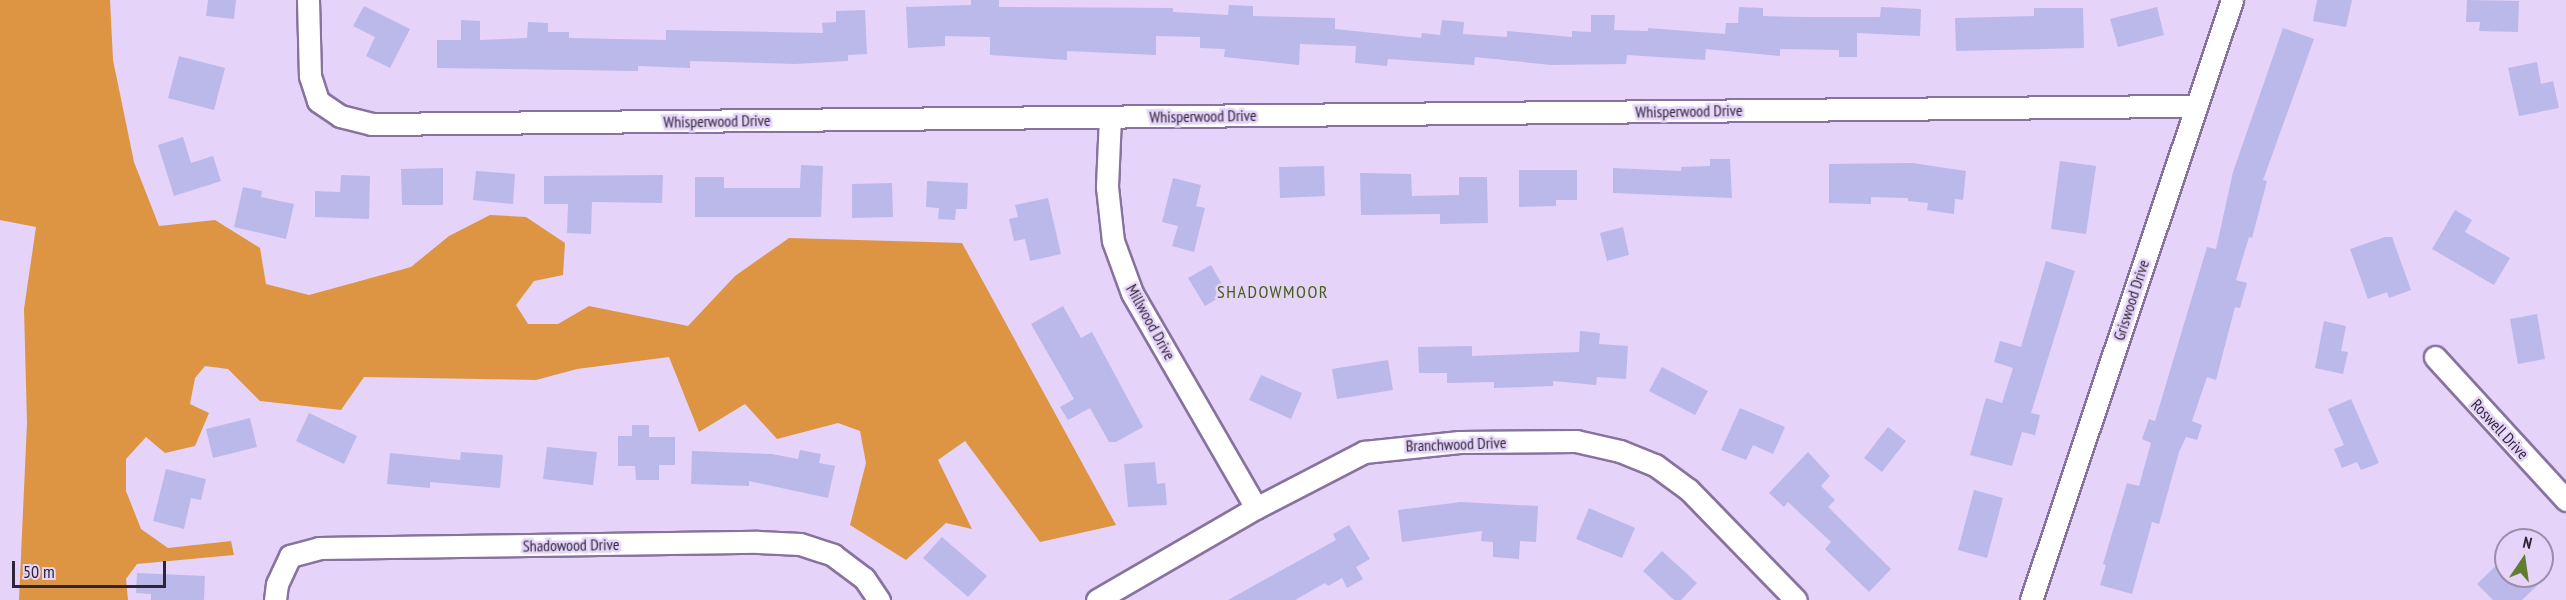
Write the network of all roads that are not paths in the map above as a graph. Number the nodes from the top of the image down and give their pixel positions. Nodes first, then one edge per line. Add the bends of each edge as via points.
1 (308, 0) edge
2 (2232, 0) edge
3 (2195, 106) junction
4 (1110, 117) junction
5 (2434, 357) dead end
6 (2566, 500) edge
7 (1256, 508) junction
8 (275, 600) edge
9 (879, 600) edge
10 (1097, 600) edge
11 (1796, 600) edge
12 (2031, 600) edge

1 - 4 street, Whisperwood Drive via 310,76 318,101 340,116 371,124
2 - 3 street, Griswood Drive
3 - 4 street, Whisperwood Drive
3 - 12 street, Griswood Drive
4 - 7 street, Millwood Drive via 1107,187 1113,242 1132,293
5 - 6 street, Roswell Drive
7 - 10 street, Branchwood Drive
7 - 11 street, Branchwood Drive via 1364,452 1459,442 1576,441 1620,451 1655,465 1689,490
8 - 9 street, Shadowood Drive via 277,584 290,556 319,548 758,542 800,544 833,555 864,578

